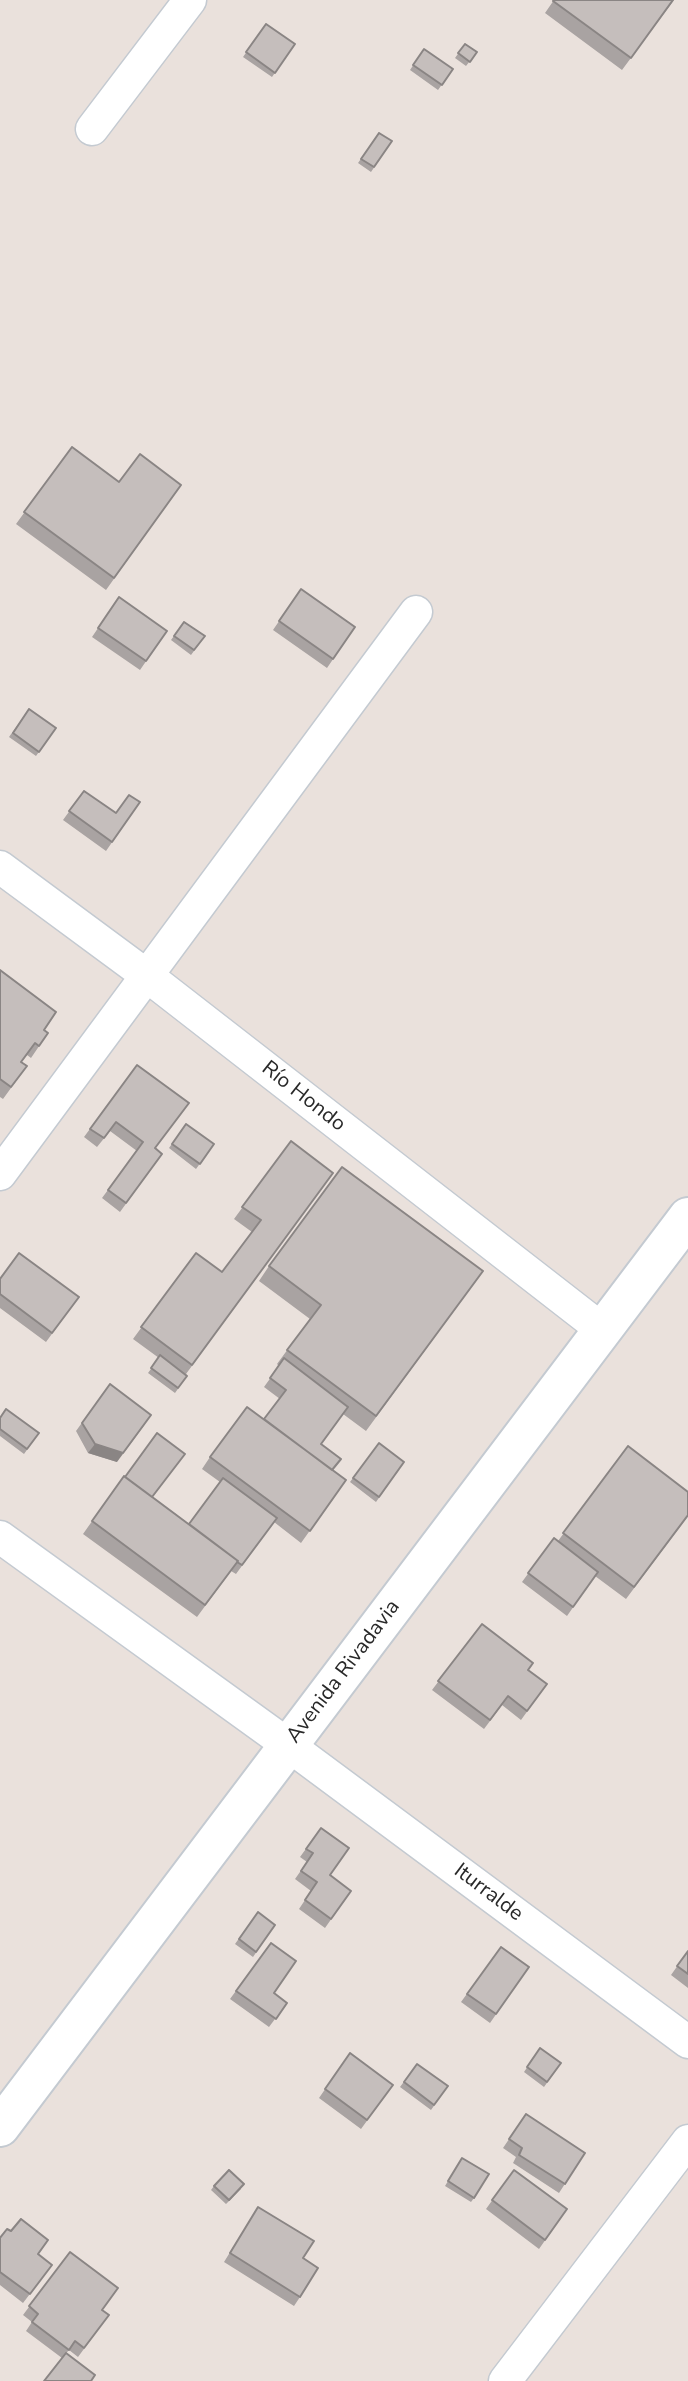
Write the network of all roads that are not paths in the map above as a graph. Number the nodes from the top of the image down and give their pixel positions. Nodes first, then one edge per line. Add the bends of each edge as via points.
1 (190, 0) edge
2 (92, 128) dead end
3 (416, 612) dead end
4 (0, 867) edge
5 (146, 975) junction
6 (0, 1174) edge
7 (688, 1217) edge
8 (604, 1331) junction
9 (0, 1537) edge
10 (288, 1745) junction
11 (688, 2042) edge
12 (0, 2127) edge
13 (688, 2141) edge
14 (505, 2381) edge

1 - 2 street
3 - 5 street
4 - 5 street, Río Hondo
5 - 6 street
5 - 8 street, Río Hondo
7 - 8 main road, Avenida Rivadavia
8 - 10 main road, Avenida Rivadavia
9 - 10 street, Iturralde
10 - 11 street, Iturralde
10 - 12 main road, Avenida Rivadavia
13 - 14 street

